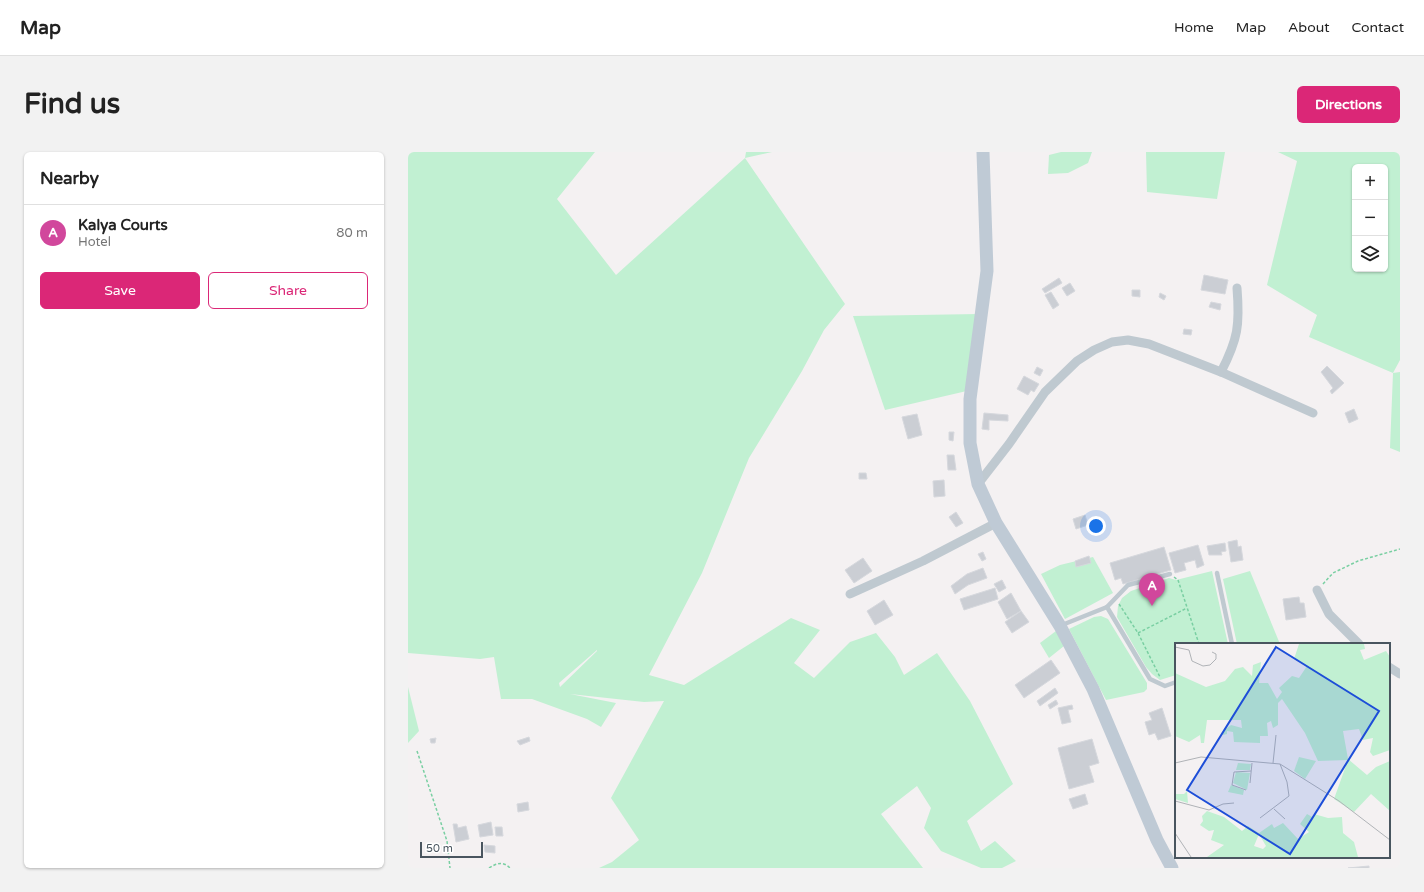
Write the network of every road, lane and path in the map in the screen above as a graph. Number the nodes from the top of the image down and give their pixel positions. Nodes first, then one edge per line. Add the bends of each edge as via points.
1 (983, 152) edge
2 (1237, 288) dead end
3 (1221, 372) junction
4 (1313, 413) dead end
5 (978, 484) junction
6 (996, 523) junction
7 (1400, 549) edge
8 (1217, 572) dead end
9 (1170, 574) joint
10 (1318, 590) joint
11 (850, 594) dead end
12 (1115, 598) junction
13 (1107, 608) junction
14 (1187, 608) junction
15 (1060, 626) junction
16 (1138, 634) junction
17 (1199, 643) edge
18 (1232, 643) edge
19 (1358, 643) edge
20 (1390, 668) edge
21 (1400, 674) edge
22 (1175, 682) edge
23 (1165, 686) junction
24 (417, 751) dead end
25 (450, 868) edge
26 (489, 868) edge
27 (510, 868) edge
28 (1172, 868) edge

1 - 5 street via 987,271 970,399 970,443
2 - 3 street via 1238,334
3 - 4 street
3 - 5 street via 1149,344 1128,340 1112,342 1094,350 1078,361 1045,392
5 - 6 street
6 - 11 street via 923,561
6 - 15 street
7 - 10 path via 1358,561 1333,573
8 - 18 lane
9 - 12 lane via 1128,585
9 - 14 path via 1178,580
10 - 19 street via 1329,614
12 - 13 lane
12 - 16 path
13 - 15 lane
13 - 23 lane via 1150,679
14 - 16 path
14 - 17 path
15 - 28 street via 1093,689 1157,840
16 - 23 path
20 - 21 street
22 - 23 lane
24 - 25 path via 447,841
26 - 27 path via 500,863

